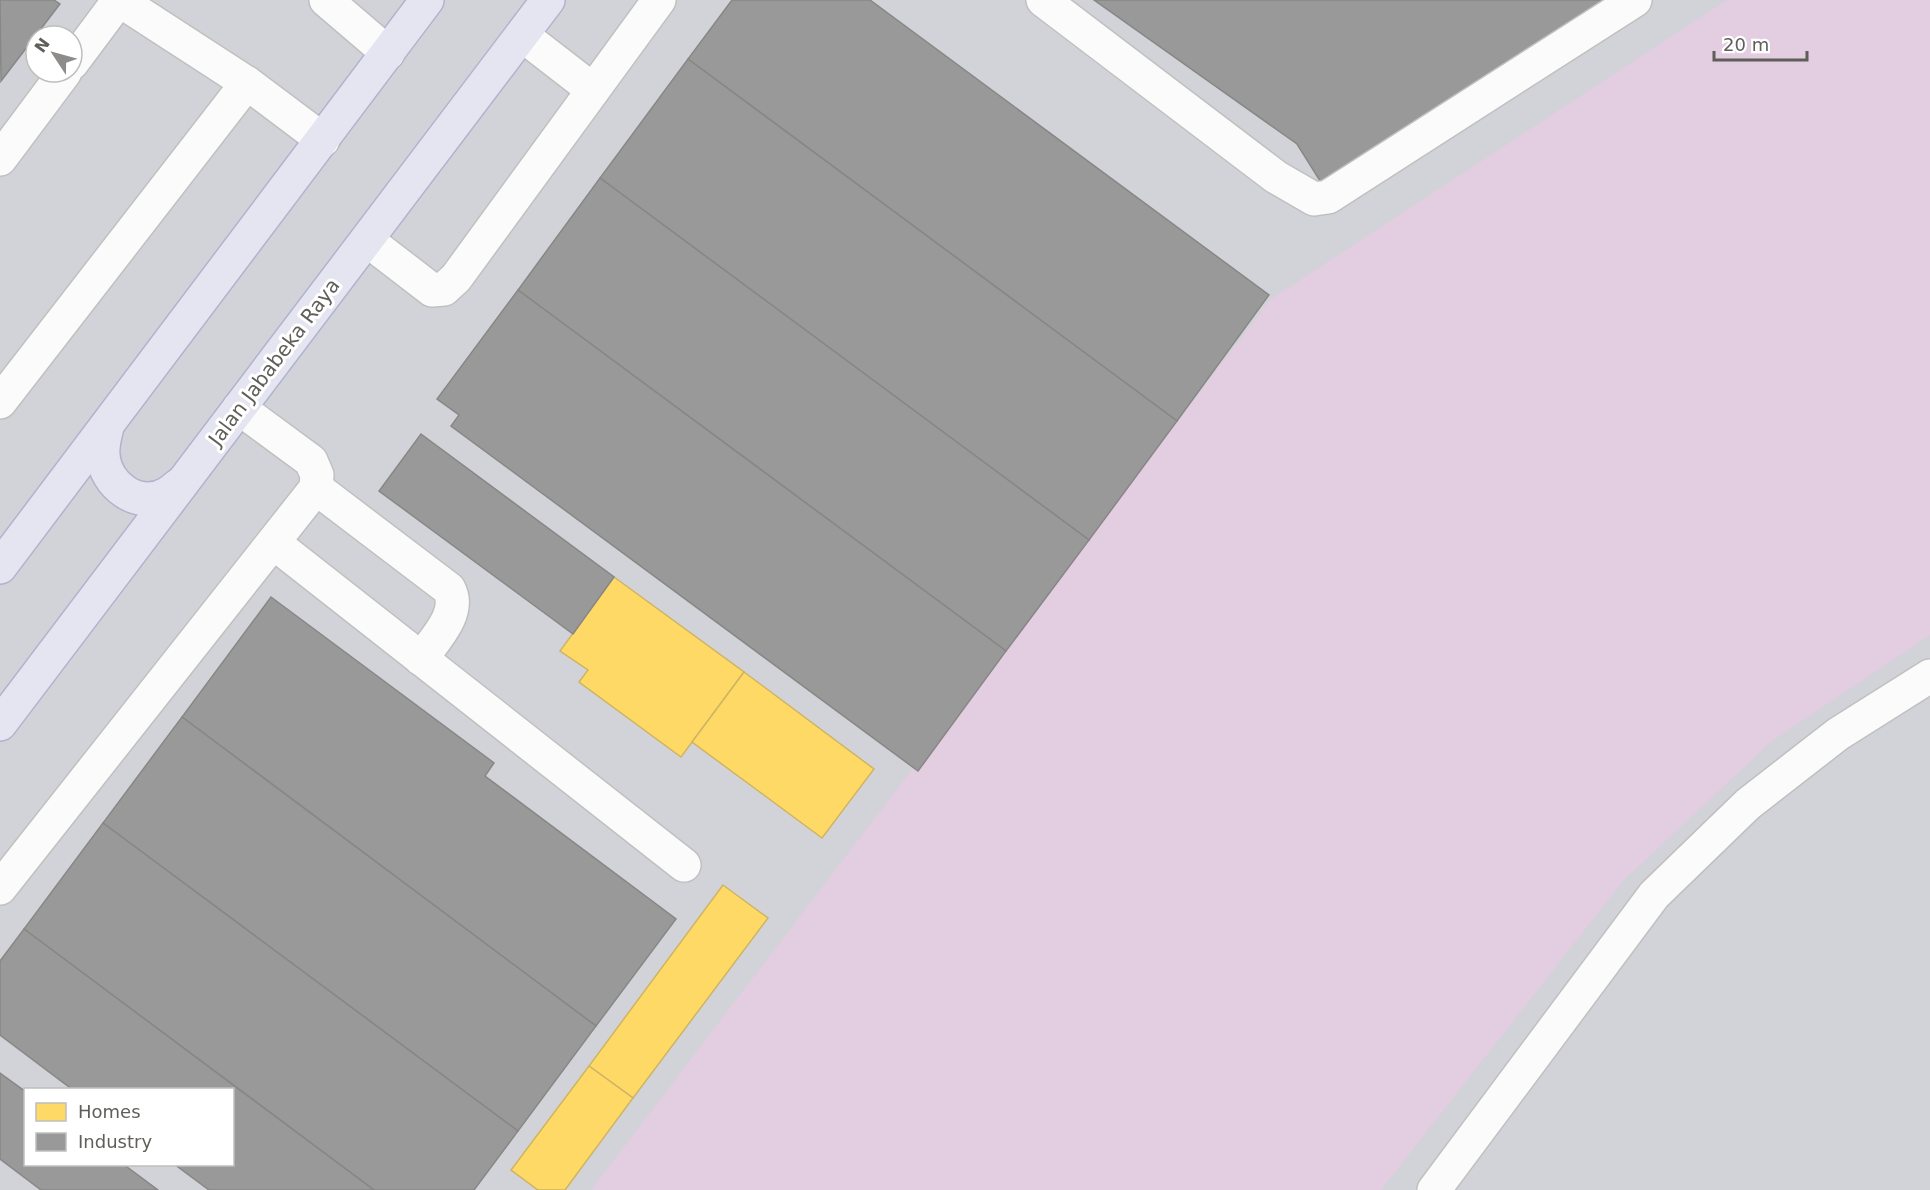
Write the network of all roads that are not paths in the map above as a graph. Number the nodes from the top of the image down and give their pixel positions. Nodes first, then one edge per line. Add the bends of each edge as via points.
1 (119, 0) edge
2 (326, 0) edge
3 (427, 0) edge
4 (548, 0) edge
5 (659, 0) edge
6 (1043, 0) edge
7 (1635, 0) edge
8 (522, 35) junction
9 (84, 47) edge
10 (388, 52) junction
11 (246, 83) junction
12 (56, 84) edge
13 (593, 90) junction
14 (323, 140) junction
15 (0, 159) edge
16 (367, 240) junction
17 (0, 402) edge
18 (239, 408) junction
19 (107, 427) junction
20 (183, 482) junction
21 (316, 488) junction
22 (274, 543) junction
23 (0, 567) edge
24 (421, 659) junction
25 (1930, 676) edge
26 (0, 724) edge
27 (684, 865) dead end
28 (0, 888) edge
29 (1434, 1190) edge

1 - 9 street
1 - 11 street
2 - 10 street
3 - 10 main road
4 - 8 main road, Jalan Jababeka Raya
5 - 13 street
6 - 7 street via 1276,177 1314,199 1328,196
8 - 13 street
8 - 16 main road, Jalan Jababeka Raya
10 - 14 main road
11 - 14 street
11 - 17 street
12 - 15 street
13 - 16 street via 456,278 444,289 432,290
14 - 19 main road
16 - 18 main road, Jalan Jababeka Raya
18 - 20 main road, Jalan Jababeka Raya
18 - 21 street via 311,461 317,475
19 - 20 main road via 105,465 108,476 123,492 144,499 166,495
19 - 23 main road
20 - 26 main road, Jalan Jababeka Raya
21 - 22 street
21 - 24 street via 449,589 453,608
22 - 24 street
22 - 28 street
24 - 27 street
25 - 29 street via 1838,734 1748,804 1654,895

